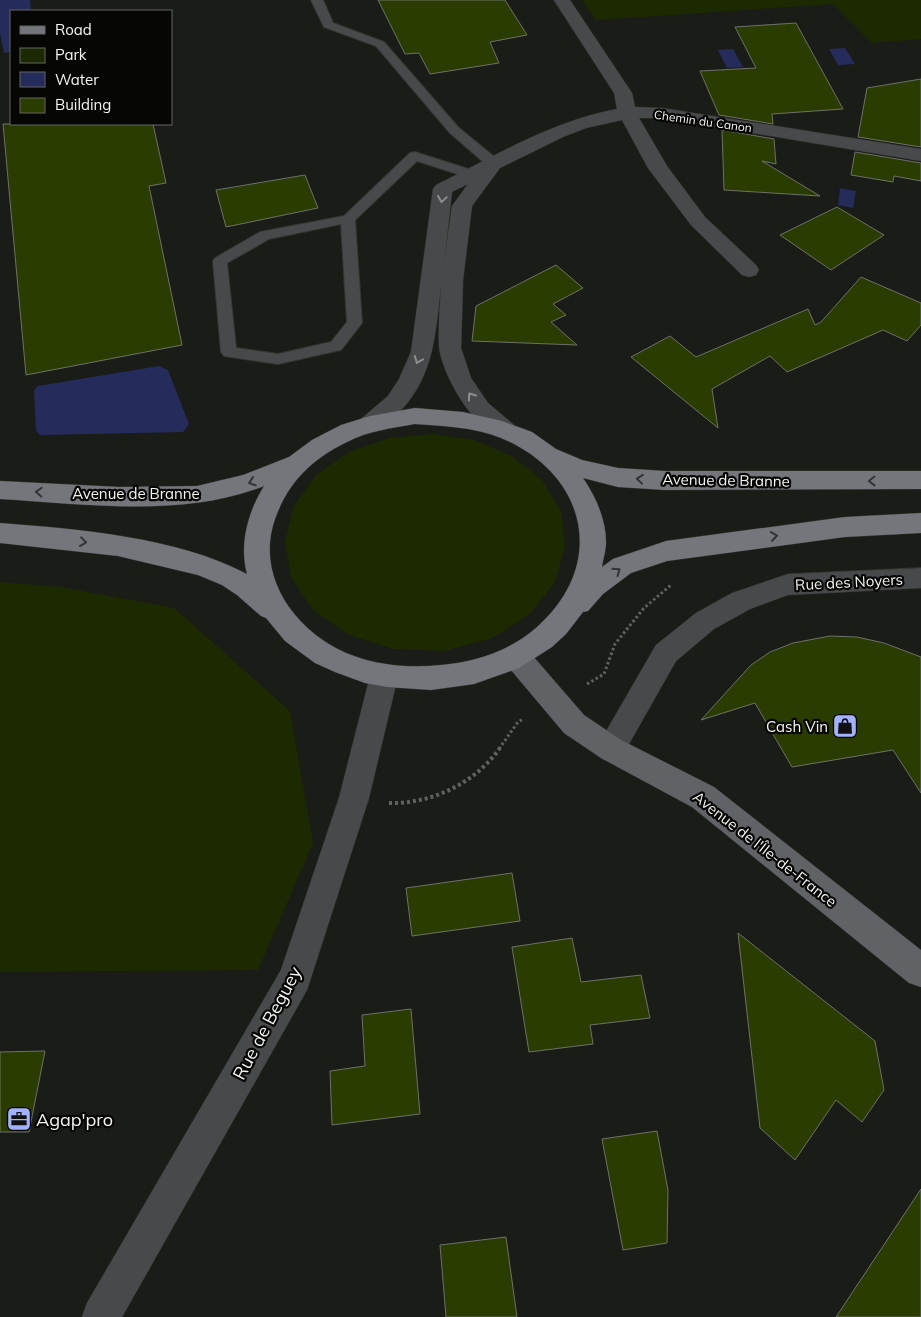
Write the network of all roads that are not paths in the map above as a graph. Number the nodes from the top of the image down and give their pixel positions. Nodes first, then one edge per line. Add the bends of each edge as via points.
1 (317, 0) edge
2 (562, 0) edge
3 (627, 113) junction
4 (921, 156) edge
5 (493, 164) junction
6 (473, 175) junction
7 (348, 218) junction
8 (749, 270) dead end
9 (370, 424) junction
10 (505, 430) junction
11 (537, 447) junction
12 (297, 463) junction
13 (921, 480) edge
14 (0, 490) edge
15 (921, 523) edge
16 (0, 533) edge
17 (921, 578) edge
18 (568, 615) junction
19 (279, 616) junction
20 (516, 656) junction
21 (384, 676) junction
22 (611, 749) junction
23 (921, 971) edge
24 (100, 1317) edge

1 - 5 lane via 328,25 380,44 454,130
2 - 3 street via 623,93
3 - 4 street, Chemin du Canon via 662,113
3 - 5 street, Chemin du Canon via 576,125
3 - 8 street via 658,168 698,221
5 - 6 street, Chemin du Canon
10 -> 5 street via 480,409 460,380 450,348 452,280 462,206
6 - 7 lane via 415,156
6 -> 9 street, Chemin du Canon via 444,189 422,352 410,381 396,402
7 - 7 lane via 265,235 220,261 229,352 278,360 336,346 355,323
9 - 10 main road via 415,416 461,419
9 - 12 main road via 330,440
10 - 11 main road
13 -> 11 main road, Avenue de Branne via 648,480 593,474 566,465
11 - 18 main road via 566,474 586,506 593,542 588,579
12 -> 14 main road, Avenue de Branne via 247,484 197,495 119,496
12 - 19 main road via 270,497 257,536 259,577
18 -> 15 main road via 594,587 622,566 666,551 845,526
16 -> 19 main road via 110,546 189,562 232,579
17 - 22 street, Rue des Noyers via 788,585 741,601 705,621 666,654
18 - 20 main road via 545,637
19 - 21 main road via 306,643 342,663
20 - 21 main road via 475,672 457,675 430,679
20 - 22 street, Avenue de l'Île-de-France via 574,724
21 - 24 street, Rue de Beguey via 354,798 295,978
22 - 23 street, Avenue de l'Île-de-France via 703,797

